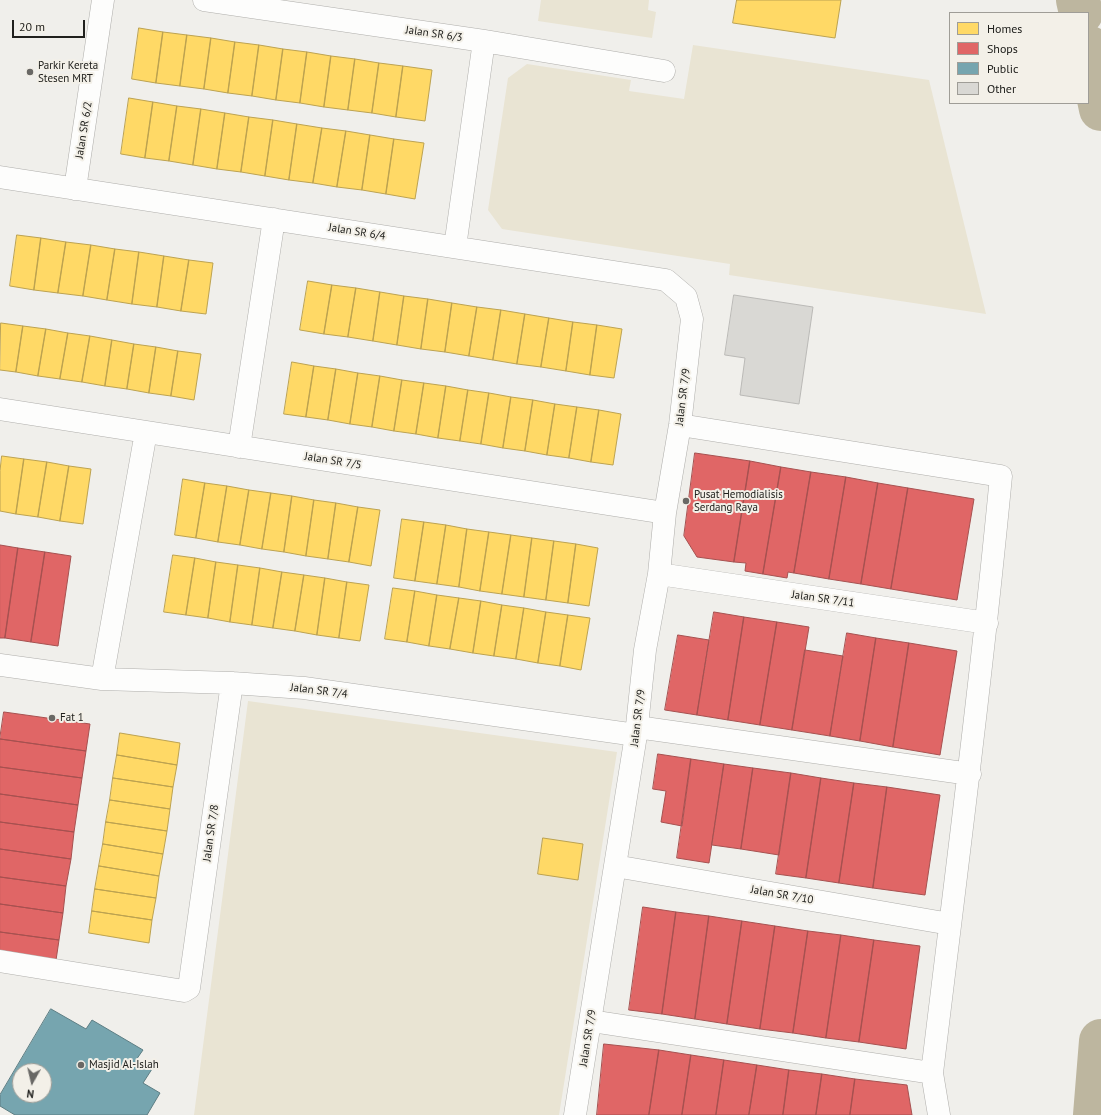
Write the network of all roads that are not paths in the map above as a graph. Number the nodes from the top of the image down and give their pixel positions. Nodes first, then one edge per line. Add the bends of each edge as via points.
1 (103, 0) edge
2 (204, 0) edge
3 (484, 41) junction
4 (664, 71) dead end
5 (0, 177) edge
6 (75, 189) junction
7 (274, 219) junction
8 (455, 247) junction
9 (692, 319) joint
10 (0, 409) edge
11 (680, 425) junction
12 (146, 432) junction
13 (240, 447) junction
14 (665, 513) junction
15 (659, 574) junction
16 (987, 623) junction
17 (0, 665) edge
18 (102, 679) junction
19 (232, 683) junction
20 (637, 731) junction
21 (970, 774) junction
22 (615, 866) junction
23 (950, 924) junction
24 (0, 961) edge
25 (591, 1021) junction
26 (932, 1073) junction
27 (575, 1115) edge
28 (939, 1115) edge

1 - 6 street, Jalan SR 6/2
2 - 3 street, Jalan SR 6/3
3 - 4 street, Jalan SR 6/3
3 - 8 street
5 - 6 street, Jalan SR 6/4
6 - 7 street, Jalan SR 6/4
7 - 8 street, Jalan SR 6/4
7 - 13 street
8 - 9 street, Jalan SR 6/4 via 666,280 686,297
9 - 11 street, Jalan SR 7/9
10 - 12 street, Jalan SR 7/5
11 - 14 street, Jalan SR 7/9
11 - 16 street via 1001,476
12 - 13 street, Jalan SR 7/5
12 - 18 street
13 - 14 street, Jalan SR 7/5
14 - 15 street, Jalan SR 7/9
15 - 16 street, Jalan SR 7/11
15 - 20 street, Jalan SR 7/9 via 645,650
16 - 21 street
17 - 18 street, Jalan SR 7/4
18 - 19 street, Jalan SR 7/4
19 - 20 street, Jalan SR 7/4 via 304,688
19 - 24 street, Jalan SR 7/8 via 190,984 187,990
20 - 21 street, Jalan SR 7/4
20 - 22 street, Jalan SR 7/9
21 - 23 street
22 - 23 street, Jalan SR 7/10
22 - 25 street, Jalan SR 7/9
23 - 26 street
25 - 26 street
25 - 27 street, Jalan SR 7/9
26 - 28 street

